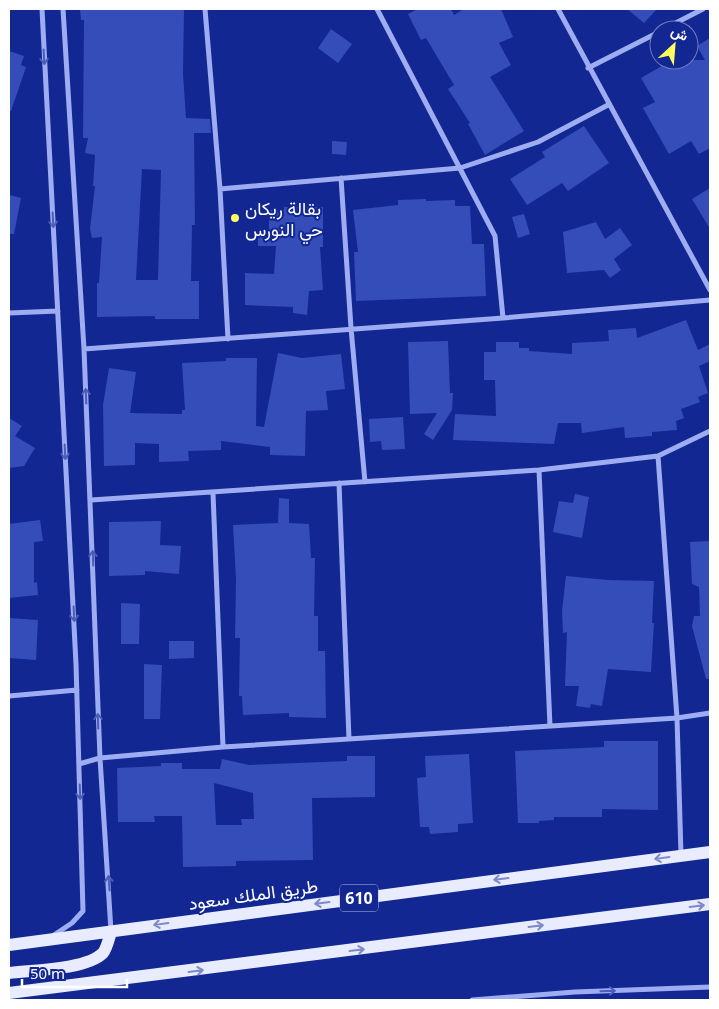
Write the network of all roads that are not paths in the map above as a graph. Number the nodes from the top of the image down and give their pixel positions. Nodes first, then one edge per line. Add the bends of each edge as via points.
1 (42, 9) edge
2 (63, 9) edge
3 (205, 9) edge
4 (377, 9) edge
5 (558, 9) edge
6 (703, 9) edge
7 (682, 20) edge
8 (649, 37) edge
9 (588, 68) junction
10 (608, 104) junction
11 (460, 168) junction
12 (341, 178) junction
13 (220, 189) junction
14 (710, 290) edge
15 (710, 300) edge
16 (58, 311) junction
17 (9, 313) edge
18 (503, 318) junction
19 (351, 328) junction
20 (228, 339) junction
21 (84, 349) junction
22 (710, 431) edge
23 (658, 456) junction
24 (539, 470) junction
25 (365, 482) junction
26 (339, 483) junction
27 (213, 493) junction
28 (91, 500) junction
29 (77, 690) junction
30 (9, 696) edge
31 (710, 713) edge
32 (677, 718) junction
33 (550, 726) junction
34 (349, 739) junction
35 (223, 747) junction
36 (100, 758) junction
37 (79, 764) junction
38 (710, 852) edge
39 (681, 856) junction
40 (710, 904) edge
41 (112, 932) junction
42 (45, 941) junction
43 (9, 944) edge
44 (9, 973) edge
45 (710, 987) edge
46 (9, 993) edge
47 (472, 1000) edge

1 -> 16 street
2 - 21 street
3 - 13 street
4 - 11 street
5 - 9 street
6 - 7 street
8 - 9 street
9 - 10 street
10 - 11 street via 538,142
10 - 14 street
11 - 12 street
11 - 18 street via 494,236
12 - 13 street
12 - 19 street
13 - 20 street
15 - 18 street
16 - 17 street
16 -> 29 street
18 - 19 street
19 - 20 street
19 - 25 street
20 - 21 street
28 -> 21 street
22 - 23 street
23 - 24 street
23 - 32 street
24 - 25 street
24 - 33 street
25 - 26 street
26 - 27 street
26 - 34 street
27 - 28 street
27 - 35 street
36 -> 28 street
29 - 30 street
29 - 37 street
31 - 32 street
32 - 33 street
32 - 39 street
33 - 34 street
34 - 35 street
35 - 36 street
36 - 37 street
41 -> 36 street
37 -> 42 street via 83,911 72,923
38 - 39 main road, طريق الملك سعود / 610
39 -> 41 main road, طريق الملك سعود / 610
46 -> 40 main road
41 - 42 main road, طريق الملك سعود / 610
41 - 44 main road via 105,951 96,959
42 - 43 main road, طريق الملك سعود / 610
47 -> 45 street

